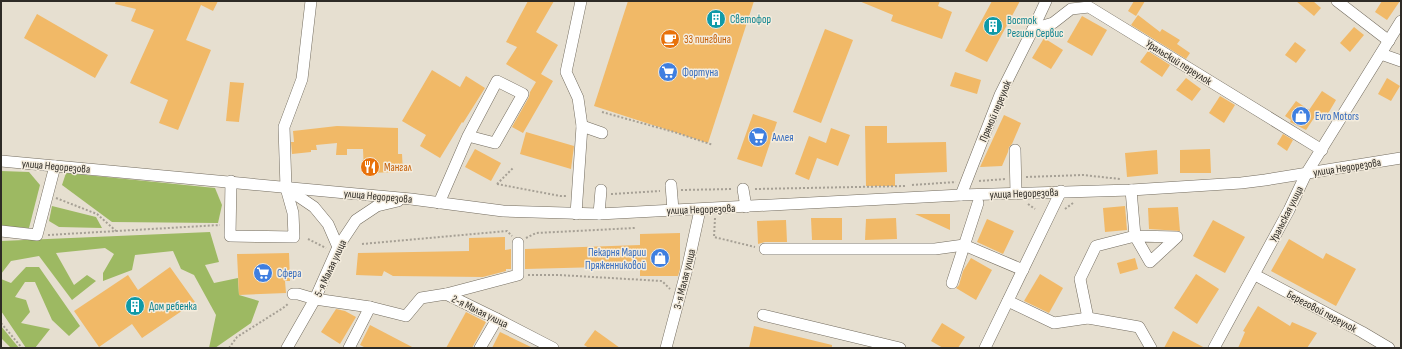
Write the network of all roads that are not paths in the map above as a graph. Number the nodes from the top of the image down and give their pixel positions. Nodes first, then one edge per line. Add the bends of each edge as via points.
1 (311, 1) edge
2 (581, 1) edge
3 (1046, 1) edge
4 (1337, 1) edge
5 (1401, 21) edge
6 (1033, 29) junction
7 (1389, 42) junction
8 (1381, 54) junction
9 (1401, 61) edge
10 (582, 126) junction
11 (602, 133) dead end
12 (468, 136) junction
13 (1015, 150) dead end
14 (1322, 150) junction
15 (1401, 158) edge
16 (1, 161) edge
17 (54, 166) junction
18 (1306, 174) junction
19 (231, 181) junction
20 (286, 188) junction
21 (675, 188) road end
22 (741, 189) road end
23 (1131, 190) junction
24 (1061, 191) junction
25 (604, 192) road end
26 (1016, 193) junction
27 (961, 195) junction
28 (411, 199) junction
29 (978, 202) dead end
30 (438, 203) junction
31 (746, 207) junction
32 (673, 210) junction
33 (700, 210) junction
34 (576, 214) junction
35 (600, 214) junction
36 (1, 231) edge
37 (518, 243) road end
38 (964, 245) junction
39 (332, 248) junction
40 (765, 249) road end
41 (1023, 270) junction
42 (1254, 275) junction
43 (952, 283) dead end
44 (296, 294) road end
45 (446, 294) junction
46 (315, 300) junction
47 (1008, 301) junction
48 (370, 307) junction
49 (763, 315) dead end
50 (497, 318) junction
51 (1088, 318) junction
52 (287, 348) edge
53 (349, 348) edge
54 (480, 348) edge
55 (553, 348) edge
56 (666, 348) edge
57 (900, 348) edge
58 (985, 348) edge
59 (1151, 348) edge
60 (1214, 348) edge
61 (1389, 348) edge

1 - 20 street via 302,79 284,127
2 - 10 street via 566,72 578,98
3 - 6 street, Прямой переулок
4 - 7 street
5 - 7 street, Уральская улица
6 - 14 street, Уральский переулок via 1053,23 1070,9 1089,7
6 - 27 street, Прямой переулок via 1000,94
7 - 8 street, Уральская улица
8 - 9 street
8 - 14 street, Уральская улица
10 - 11 street
10 - 34 street
12 - 12 street via 495,143 524,94 496,80
12 - 30 street
13 - 26 street
14 - 18 street, Уральская улица
15 - 18 street, улица Недорезова
16 - 17 street, улица Недорезова
17 - 19 street, улица Недорезова
17 - 36 street via 37,235
18 - 23 street, улица Недорезова via 1259,181
18 - 42 street, Уральская улица
19 - 20 street, улица Недорезова
19 - 20 street via 230,236 294,237 293,213
20 - 28 street, улица Недорезова
20 - 39 street via 314,207 328,224
21 - 32 street
22 - 31 street
23 - 24 street, улица Недорезова
23 - 51 street via 1135,236 1096,246 1080,279
24 - 26 street, улица Недорезова
24 - 41 street
25 - 35 street
26 - 27 street, улица Недорезова
27 - 31 street, улица Недорезова
28 - 30 street, улица Недорезова
28 - 39 street, 5-я Малая улица via 377,206 356,220
29 - 38 street
30 - 34 street, улица Недорезова via 502,211
31 - 33 street, улица Недорезова
32 - 33 street, улица Недорезова
32 - 35 street, улица Недорезова
33 - 56 street, 3-я Малая улица
34 - 35 street, улица Недорезова
37 - 45 street via 518,275
38 - 40 street via 935,249
38 - 41 street
38 - 43 street
39 - 46 street, 5-я Малая улица
41 - 47 street
42 - 60 street, Уральская улица
42 - 61 street, Береговой переулок
44 - 46 street, 2-я Малая улица
45 - 48 street, 2-я Малая улица via 421,298 406,316
45 - 50 street, 2-я Малая улица
46 - 48 street, 2-я Малая улица
46 - 52 street, 5-я Малая улица
47 - 51 street via 1054,323
47 - 58 street
48 - 53 street
49 - 57 street
50 - 54 street
50 - 55 street, 2-я Малая улица
51 - 59 street via 1139,327

